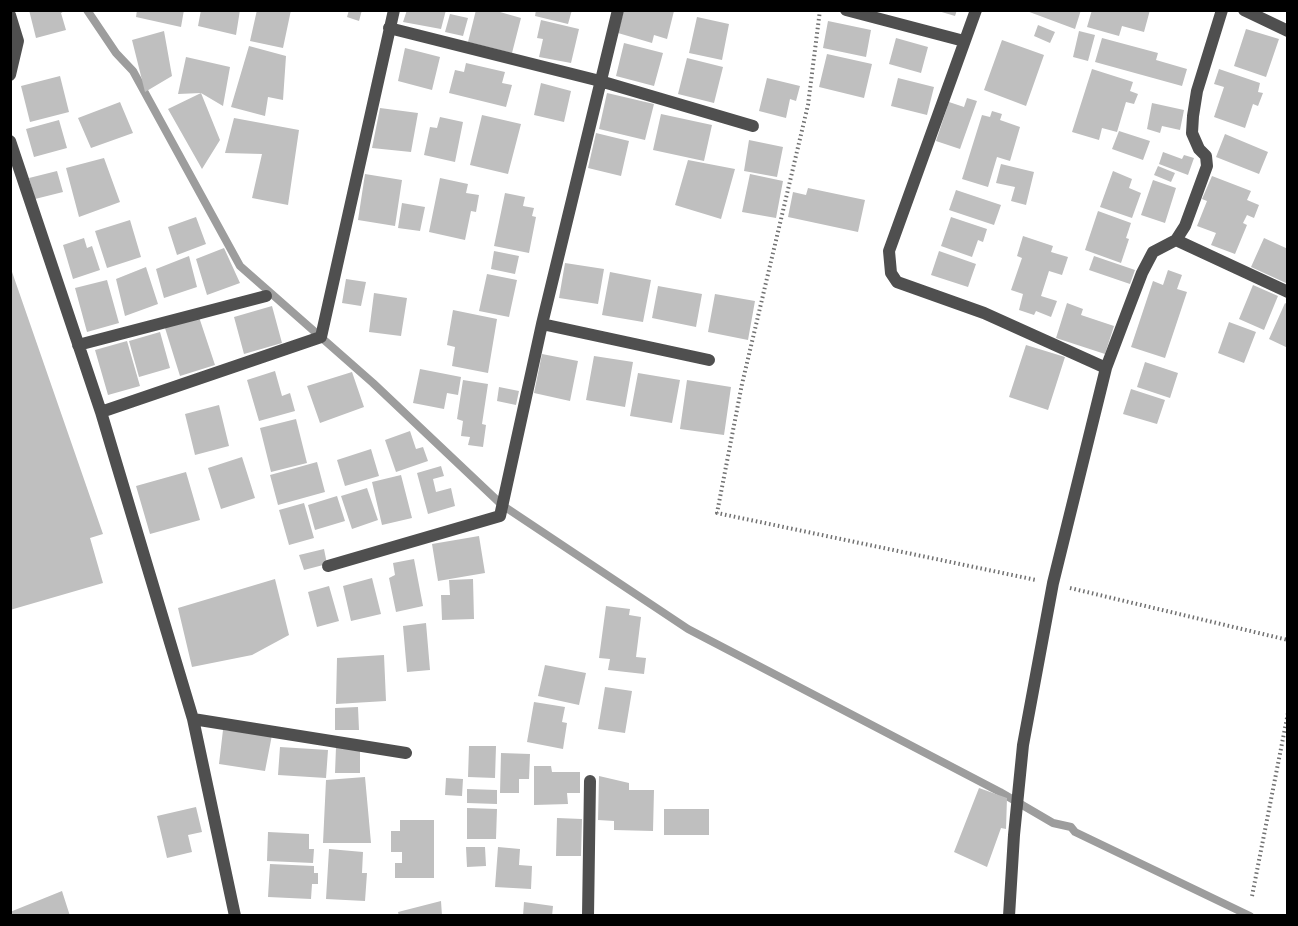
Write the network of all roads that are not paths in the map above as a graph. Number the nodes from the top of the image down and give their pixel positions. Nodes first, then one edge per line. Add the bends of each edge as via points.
1 (394, 10) edge
2 (618, 10) edge
3 (846, 10) edge
4 (976, 10) edge
5 (1222, 10) edge
6 (1244, 10) edge
7 (10, 15) edge
8 (389, 28) junction
9 (1287, 31) edge
10 (964, 41) junction
11 (10, 75) edge
12 (600, 81) junction
13 (753, 126) dead end
14 (10, 141) edge
15 (1176, 240) junction
16 (1287, 292) edge
17 (267, 296) dead end
18 (542, 324) junction
19 (78, 345) junction
20 (709, 360) dead end
21 (1106, 368) junction
22 (100, 412) junction
23 (328, 567) dead end
24 (193, 719) junction
25 (406, 753) dead end
26 (590, 781) dead end
27 (235, 915) edge
28 (588, 915) edge
29 (1009, 915) edge

1 - 8 street
2 - 12 street
3 - 10 street
4 - 10 street
5 - 15 street via 1193,116 1192,134 1206,156 1207,166
6 - 9 street
7 - 11 street via 18,41
8 - 12 street
8 - 22 street via 321,337
10 - 21 street via 889,251 891,273 897,282 984,313
12 - 13 street
12 - 18 street
14 - 19 street
15 - 16 street
15 - 21 street via 1153,252
17 - 19 street
18 - 20 street
18 - 23 street via 500,516
19 - 22 street
21 - 29 street via 1053,584 1023,745
22 - 24 street
24 - 25 street
24 - 27 street
26 - 28 street

